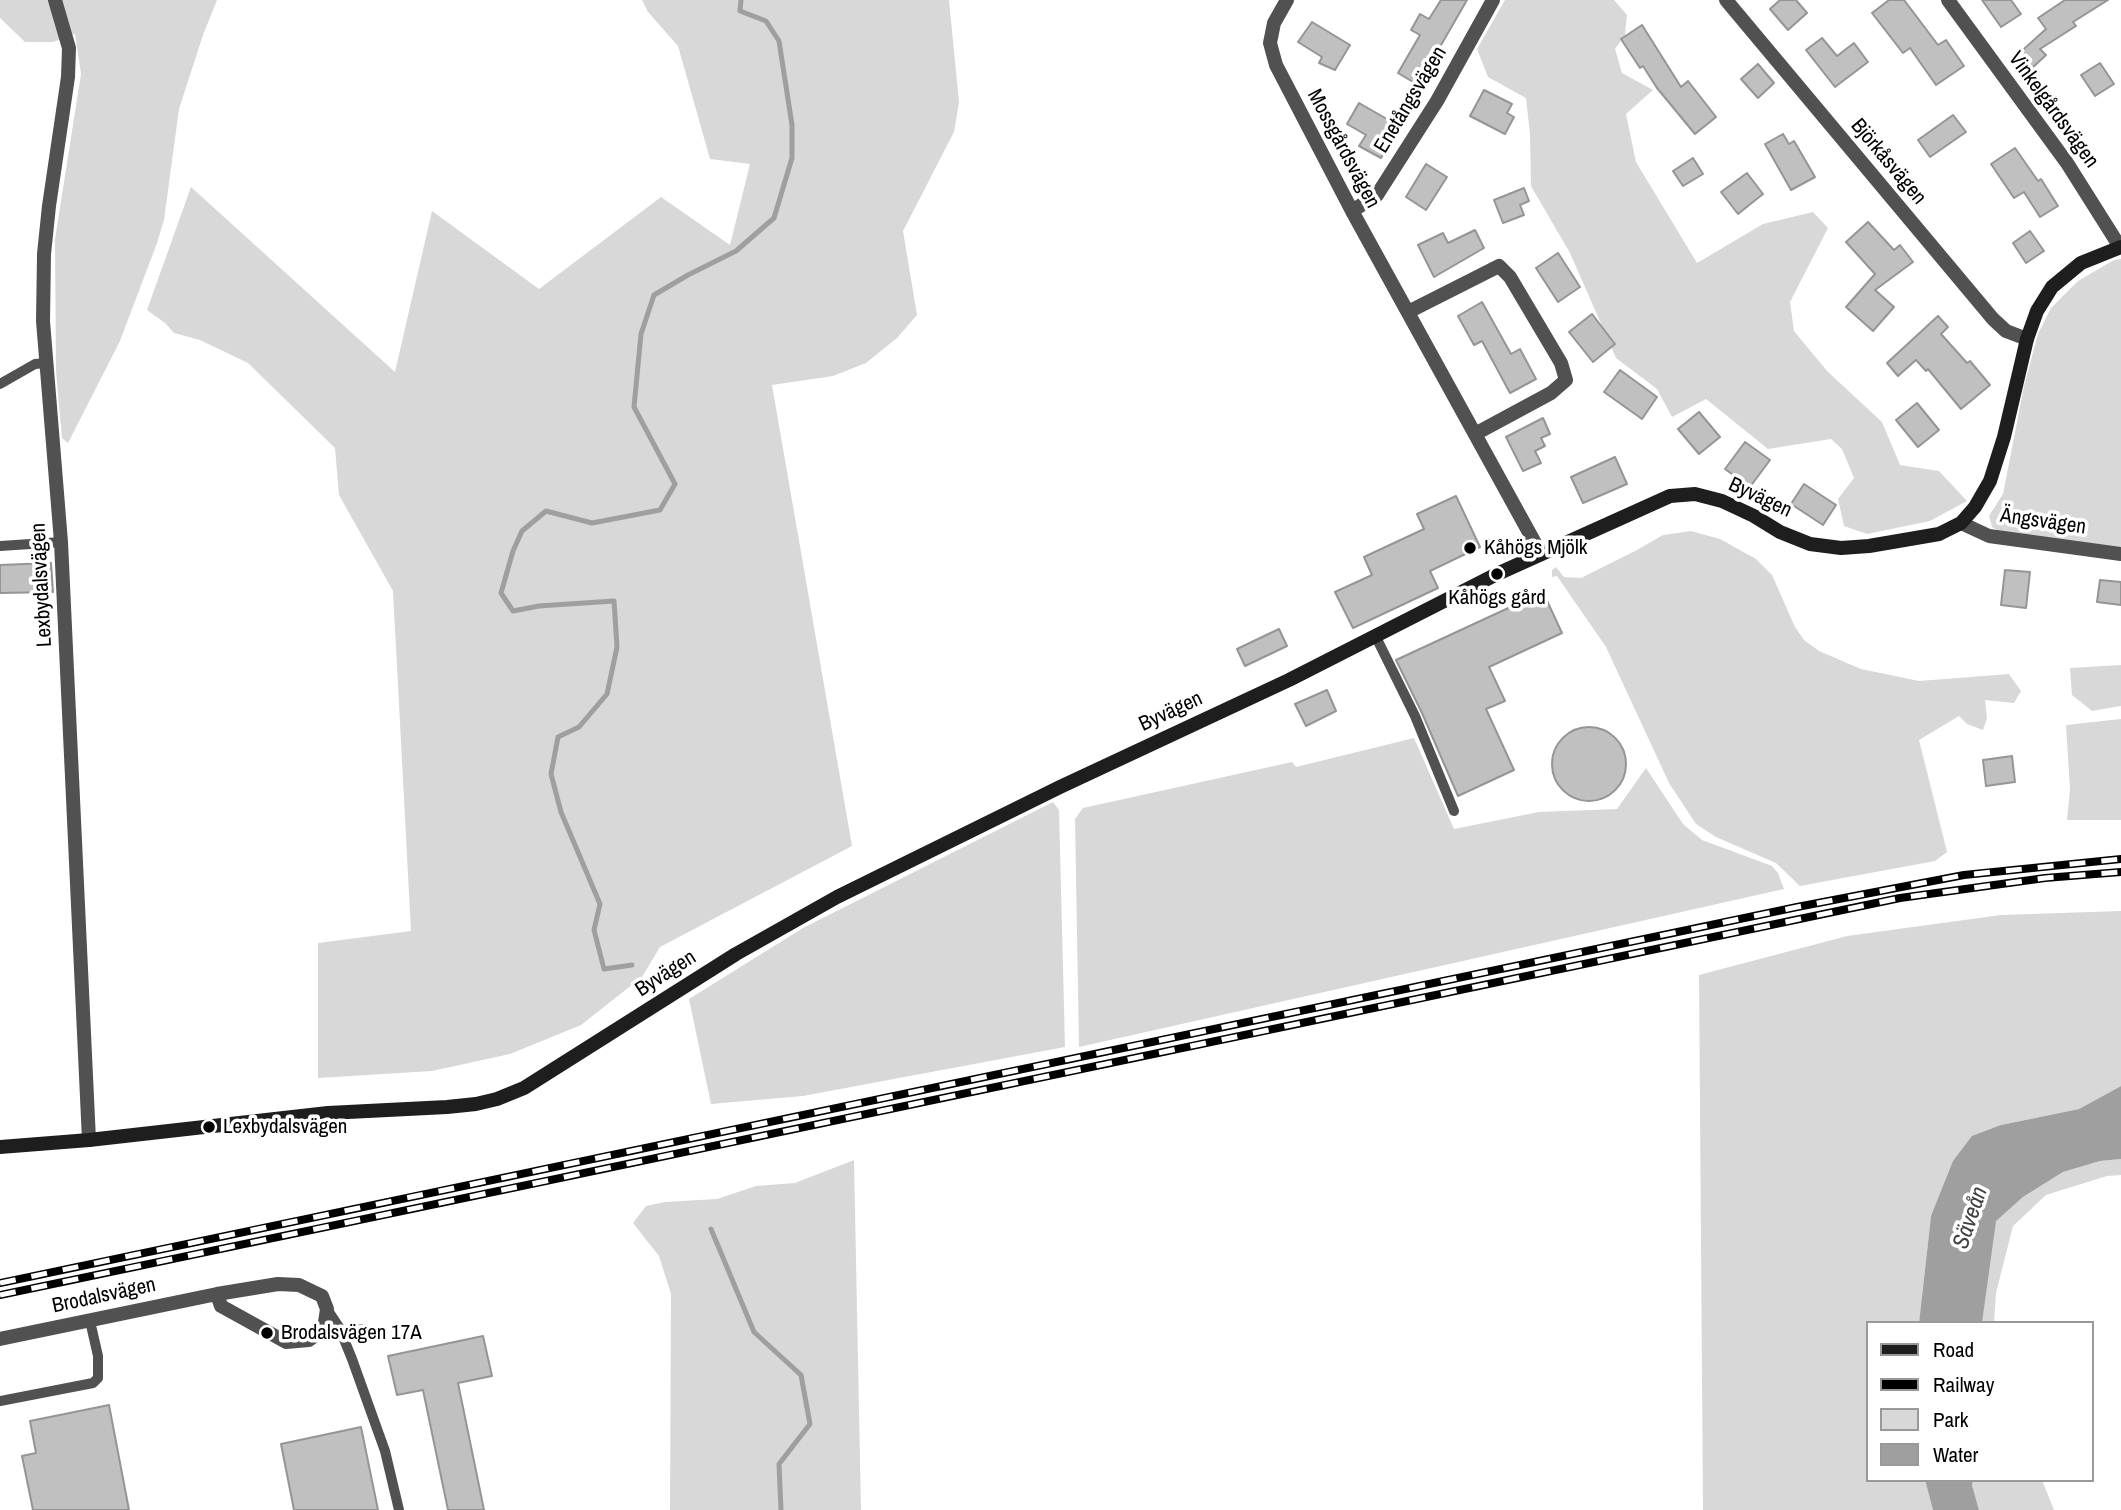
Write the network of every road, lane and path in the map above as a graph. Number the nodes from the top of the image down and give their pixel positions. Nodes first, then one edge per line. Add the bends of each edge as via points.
1 (55, 0) edge
2 (1287, 0) edge
3 (1493, 0) edge
4 (1726, 0) edge
5 (1948, 0) edge
6 (1352, 211) junction
7 (2121, 247) edge
8 (1408, 312) junction
9 (2027, 339) junction
10 (46, 363) junction
11 (0, 384) edge
12 (1475, 434) junction
13 (1961, 523) junction
14 (61, 542) junction
15 (0, 546) edge
16 (1541, 554) junction
17 (2121, 554) edge
18 (1375, 635) junction
19 (1454, 811) dead end
20 (89, 1140) junction
21 (0, 1147) edge
22 (218, 1294) junction
23 (327, 1310) junction
24 (90, 1321) junction
25 (363, 1329) dead end
26 (342, 1334) junction
27 (0, 1339) edge
28 (0, 1401) edge
29 (400, 1510) edge

1 - 10 street, Lexbydalsvägen via 69,48 44,254
2 - 6 street, Mossgårdsvägen via 1274,23 1270,43 1276,65
3 - 6 street, Enetångsvägen via 1437,101 1377,195
4 - 9 street, Björkåsvägen via 1993,319 2006,331
5 - 7 street, Vinkelgårdsvägen via 2067,163
6 - 8 street, Mossgårdsvägen
7 - 9 street via 2081,264 2052,288 2036,311
8 - 12 street, Mossgårdsvägen
8 - 12 street via 1499,266 1561,363 1566,380 1552,393
9 - 13 street via 1990,481
10 - 11 lane via 35,364
10 - 14 street, Lexbydalsvägen
12 - 16 street, Mossgårdsvägen
13 - 16 street, Byvägen via 1920,538 1841,548 1810,544 1722,501 1696,494 1670,496
13 - 17 street, Ängsvägen via 1989,536
14 - 15 lane
14 - 20 street, Lexbydalsvägen
16 - 18 street, Byvägen
18 - 19 lane
18 - 20 street, Byvägen via 836,897 736,954 524,1088 497,1099
20 - 21 street, Byvägen
22 - 23 street, Brodalsvägen via 299,1285 322,1296
22 - 23 street via 221,1306 293,1343 309,1340 321,1331
22 - 24 street, Brodalsvägen
23 - 26 lane
24 - 27 street, Brodalsvägen
24 - 28 lane via 97,1356 98,1378 93,1383
25 - 26 lane
26 - 29 lane

